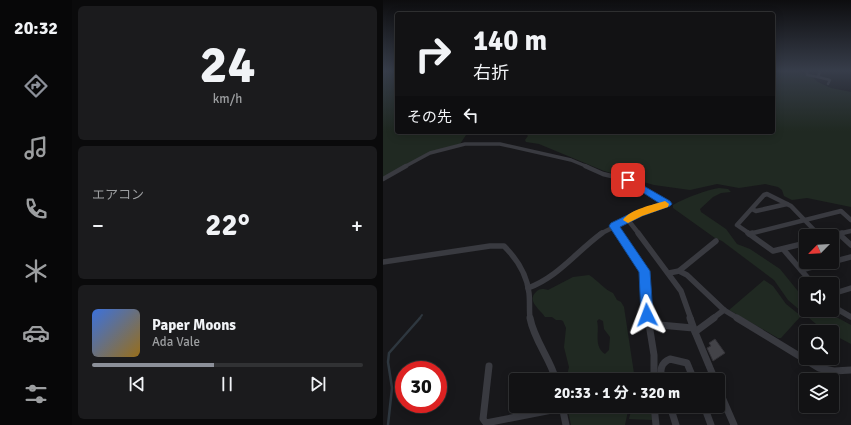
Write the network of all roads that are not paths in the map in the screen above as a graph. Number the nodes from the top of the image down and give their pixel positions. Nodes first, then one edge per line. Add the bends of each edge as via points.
1 (383, 179) edge
2 (787, 204) junction
3 (752, 209) junction
4 (627, 220) junction
5 (805, 220) junction
6 (851, 220) edge
7 (614, 226) junction
8 (813, 229) edge
9 (851, 230) edge
10 (749, 234) junction
11 (839, 234) joint
12 (716, 241) dead end
13 (799, 245) edge
14 (851, 245) edge
15 (783, 249) junction
16 (851, 256) edge
17 (839, 260) edge
18 (383, 262) edge
19 (805, 269) edge
20 (801, 270) junction
21 (679, 272) junction
22 (669, 273) junction
23 (807, 277) edge
24 (528, 288) junction
25 (851, 288) edge
26 (839, 292) edge
27 (724, 310) junction
28 (839, 310) edge
29 (851, 317) edge
30 (649, 324) junction
31 (694, 330) junction
32 (489, 366) dead end
33 (851, 370) edge
34 (554, 373) edge
35 (654, 373) edge
36 (660, 373) edge
37 (691, 373) edge
38 (712, 373) edge
39 (725, 405) edge
40 (534, 413) edge
41 (563, 413) edge
42 (655, 413) edge
43 (672, 413) edge
44 (707, 413) edge
45 (566, 425) edge
46 (656, 425) edge
47 (676, 425) edge
48 (711, 425) edge
49 (733, 425) edge

1 - 4 street via 430,153 465,144 500,144 571,160 603,174 628,180 668,204 639,213
2 - 3 street via 756,211
2 - 3 street via 767,194
2 - 5 street
3 - 10 street via 737,225
4 - 7 street
4 - 22 street
5 - 6 street via 841,211
5 - 8 street
5 - 10 street
7 - 24 street via 593,240 549,278
7 - 30 street via 645,271
9 - 11 street
10 - 15 street via 773,251
11 - 14 street
12 - 21 street
13 - 15 street
15 - 20 street
16 - 17 street
18 - 24 street via 504,246 517,260
19 - 20 street
20 - 23 street
21 - 22 street
21 - 27 street via 687,275
22 - 31 street via 681,291
24 - 34 street via 530,320
25 - 26 street
27 - 31 street
27 - 33 street via 819,368 834,371
28 - 29 street
30 - 31 street
30 - 35 street via 655,355
31 - 38 street
32 - 40 street via 483,419 486,423
36 - 37 street via 661,364 669,360 687,363
39 - 49 street
41 - 45 street
42 - 46 street
43 - 47 street
44 - 48 street

